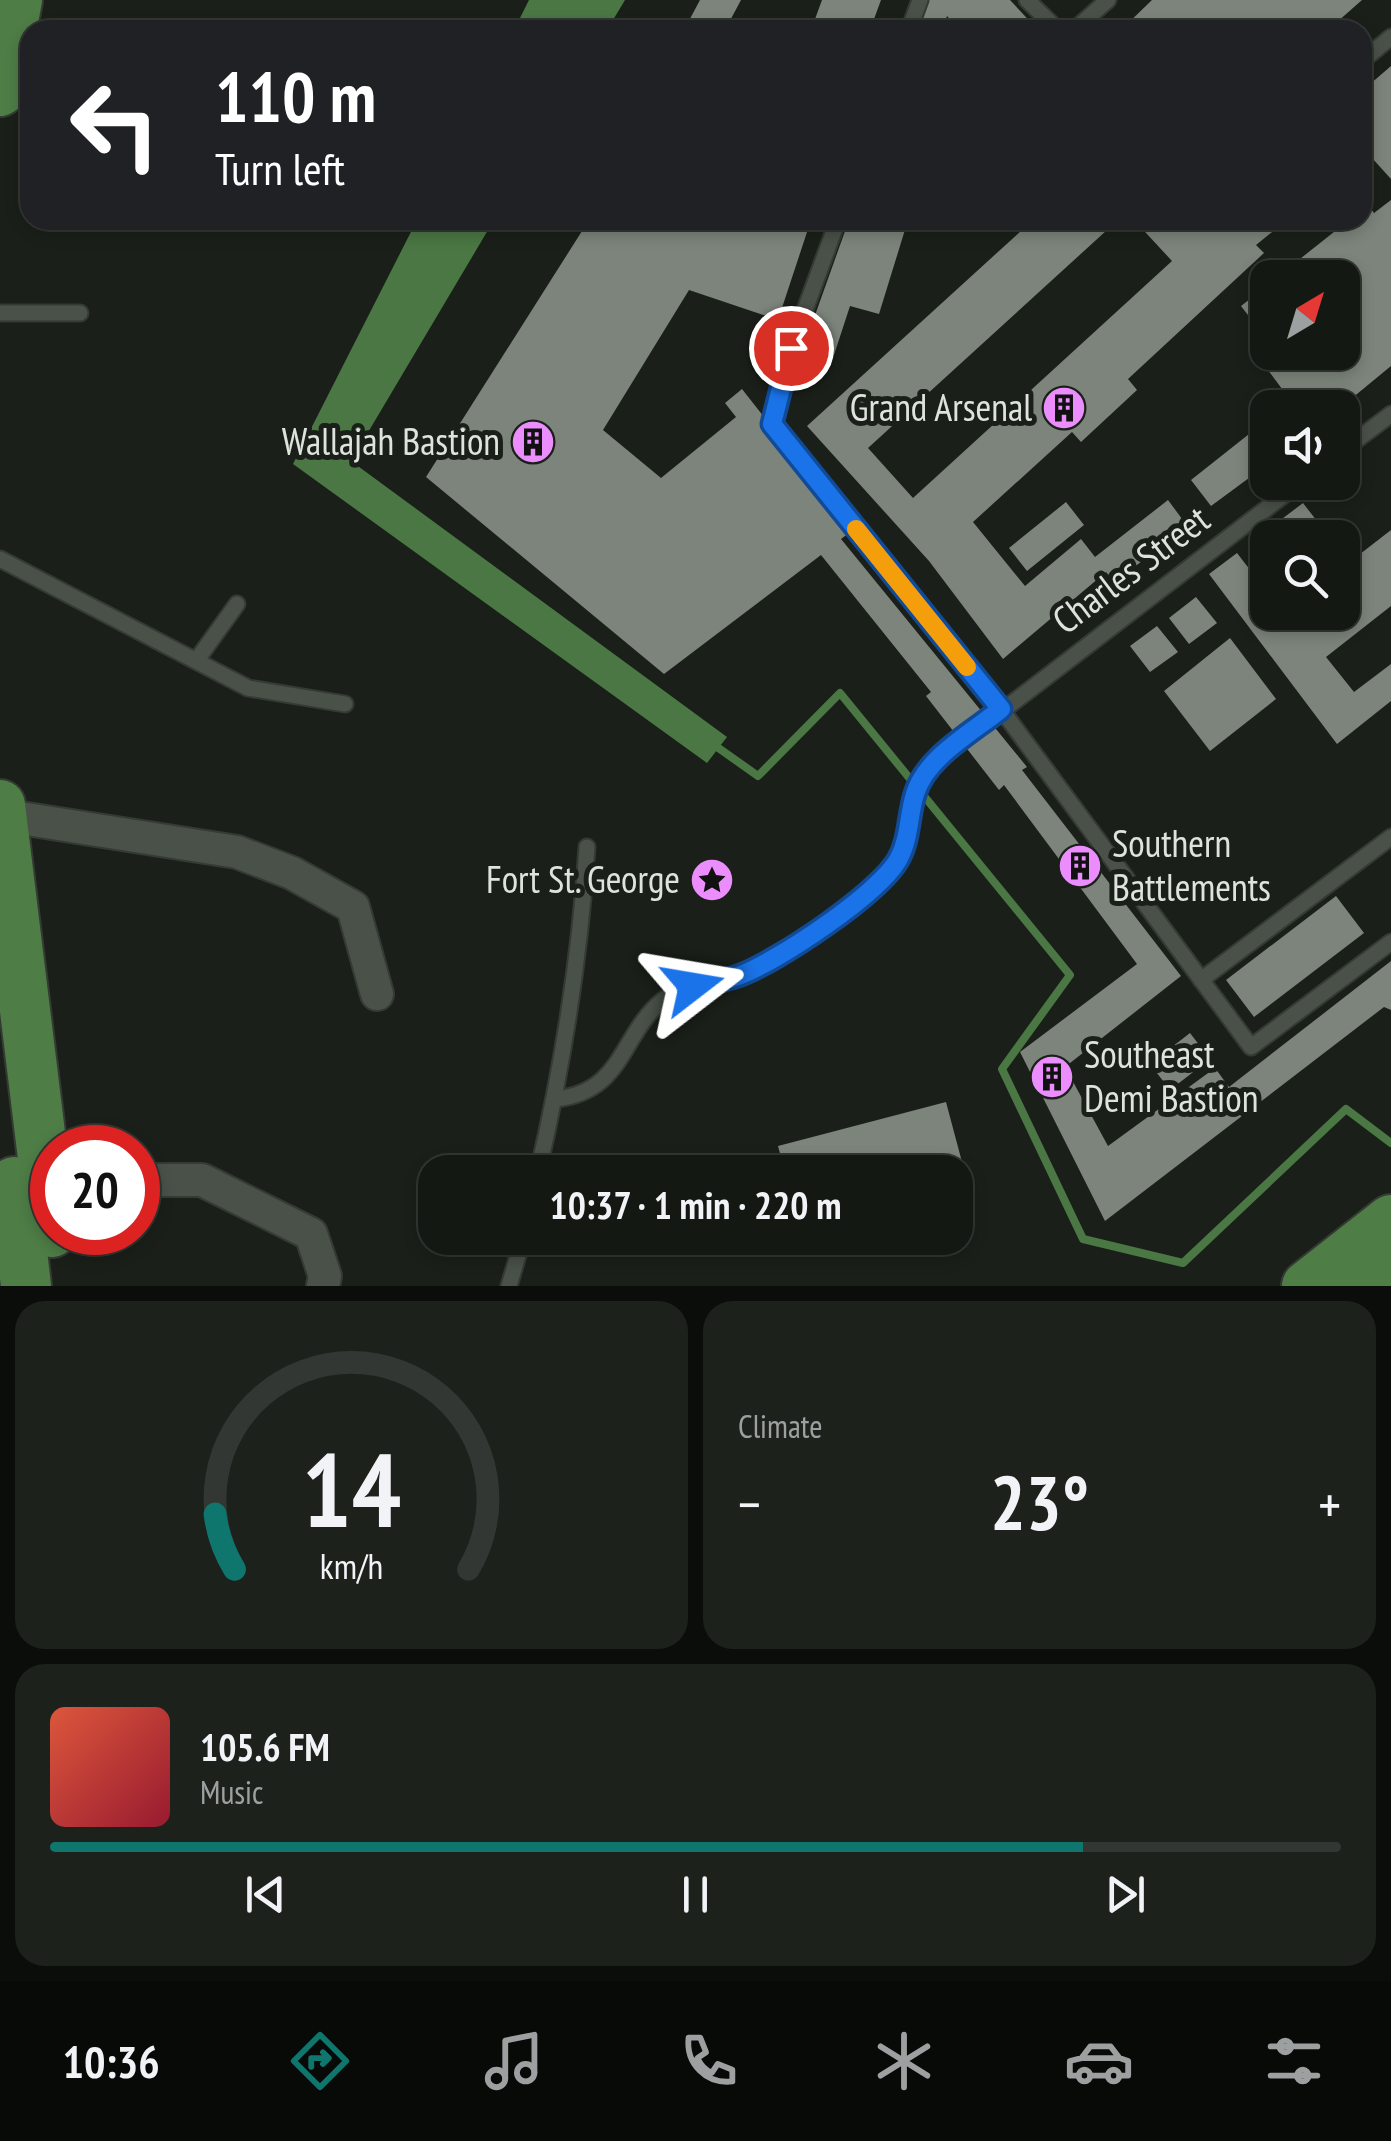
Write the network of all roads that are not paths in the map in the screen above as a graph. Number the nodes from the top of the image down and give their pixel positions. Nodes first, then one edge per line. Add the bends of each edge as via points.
1 (17, 0) edge
2 (1027, 0) edge
3 (1108, 0) edge
4 (1048, 20) edge
5 (1085, 20) edge
6 (0, 91) edge
7 (834, 230) edge
8 (0, 313) edge
9 (80, 313) dead end
10 (1391, 414) edge
11 (1360, 437) edge
12 (1277, 500) edge
13 (0, 559) edge
14 (237, 604) dead end
15 (196, 661) junction
16 (345, 704) dead end
17 (1001, 709) junction
18 (0, 805) edge
19 (1, 816) edge
20 (1391, 837) edge
21 (586, 847) dead end
22 (1391, 942) edge
23 (1201, 980) junction
24 (378, 994) dead end
25 (0, 1068) edge
26 (555, 1099) junction
27 (42, 1125) edge
28 (542, 1155) edge
29 (160, 1180) edge
30 (1391, 1220) edge
31 (56, 1255) edge
32 (518, 1255) edge
33 (1391, 1273) edge
34 (26, 1286) edge
35 (62, 1286) edge
36 (323, 1286) edge
37 (510, 1286) edge
38 (1307, 1286) edge
39 (1374, 1286) edge

1 - 6 main road
2 - 4 lane
3 - 5 lane
7 - 17 lane via 791,348 772,424
8 - 9 lane
10 - 11 lane
12 - 17 lane, Charles Street
13 - 15 lane
14 - 15 lane
15 - 16 lane via 248,688
17 - 23 lane
17 - 26 lane, Charles Street via 938,760 918,787 906,845 890,872 860,899 765,963 666,998 599,1084
18 - 19 main road
19 - 24 street via 237,852 292,872 353,907
19 - 27 main road
20 - 23 lane
21 - 26 lane via 582,928
22 - 23 lane via 1251,1047
25 - 34 main road
26 - 28 lane
29 - 36 street via 202,1180 311,1234
30 - 38 main road
31 - 35 main road
32 - 37 lane
33 - 39 main road

